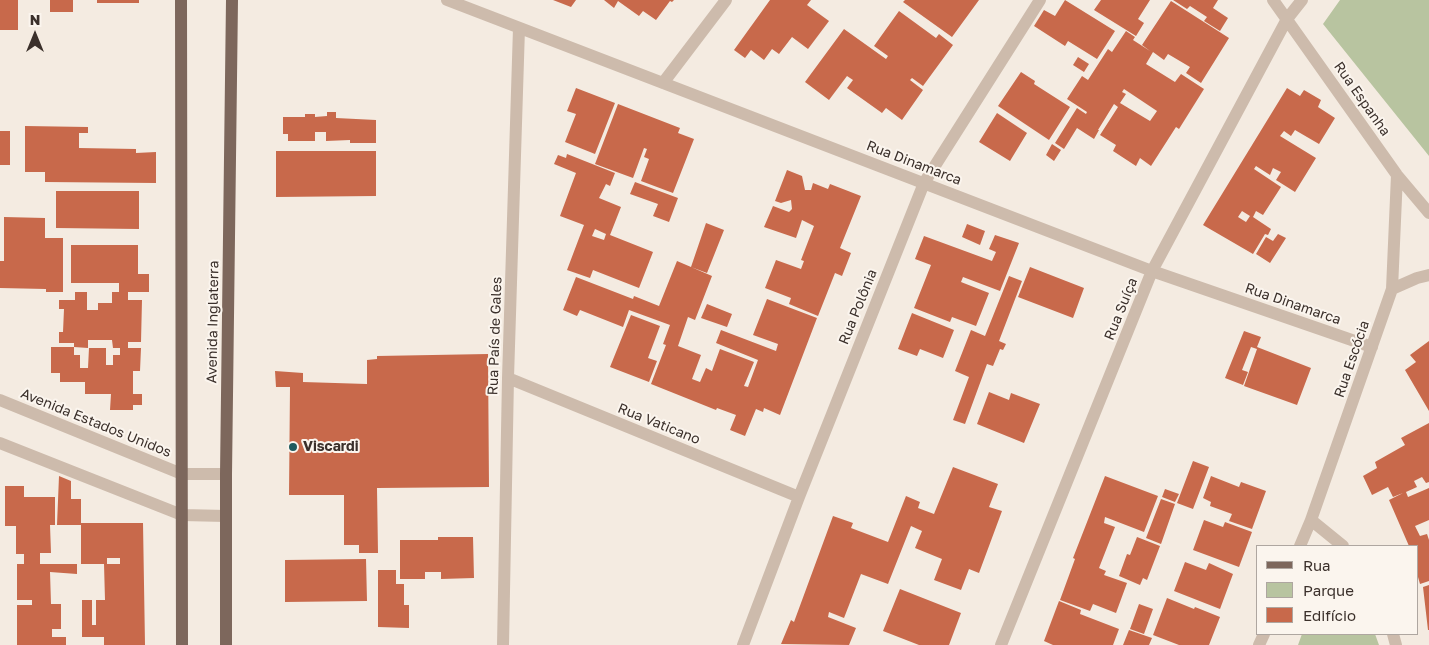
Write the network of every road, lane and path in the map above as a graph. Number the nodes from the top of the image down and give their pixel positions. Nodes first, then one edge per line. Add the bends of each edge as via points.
1 (180, 0) edge
2 (232, 0) edge
3 (447, 0) edge
4 (726, 0) edge
5 (1040, 0) edge
6 (1274, 0) edge
7 (1302, 0) edge
8 (1287, 19) junction
9 (520, 28) junction
10 (663, 83) junction
11 (1397, 175) junction
12 (924, 183) junction
13 (1429, 213) edge
14 (1152, 271) junction
15 (1429, 275) edge
16 (1392, 289) junction
17 (1372, 347) junction
18 (508, 378) junction
19 (0, 400) edge
20 (0, 443) edge
21 (182, 474) junction
22 (226, 474) junction
23 (798, 497) junction
24 (182, 515) junction
25 (226, 516) junction
26 (1311, 520) junction
27 (1300, 545) edge
28 (1342, 545) edge
29 (182, 645) edge
30 (226, 645) edge
31 (504, 645) edge
32 (743, 645) edge
33 (1000, 645) edge

1 - 21 main road
2 - 22 main road, Avenida Inglaterra
3 - 9 street, Rua Dinamarca
4 - 10 street
5 - 12 street, Rua Polônia
6 - 8 street, Rua Espanha
7 - 8 street, Rua Suíça
8 - 11 street, Rua Espanha
8 - 14 street, Rua Suíça
9 - 10 street, Rua Dinamarca
9 - 18 street, Rua País de Gales
10 - 12 street, Rua Dinamarca
11 - 13 street, Rua Espanha
11 - 16 street, Rua Escócia
12 - 14 street, Rua Dinamarca
12 - 23 street, Rua Polônia
14 - 17 street, Rua Dinamarca
14 - 33 street, Rua Suíça
15 - 16 street
16 - 17 street, Rua Escócia
17 - 26 street, Rua Escócia
18 - 23 street, Rua Vaticano
18 - 31 street, Rua País de Gales
19 - 21 street, Avenida Estados Unidos
20 - 24 street
21 - 22 street
21 - 24 main road
22 - 25 main road, Avenida Inglaterra
23 - 32 street, Rua Polônia
24 - 25 street
24 - 29 main road
25 - 30 main road, Avenida Inglaterra
26 - 27 street, Rua Escócia
26 - 28 street

